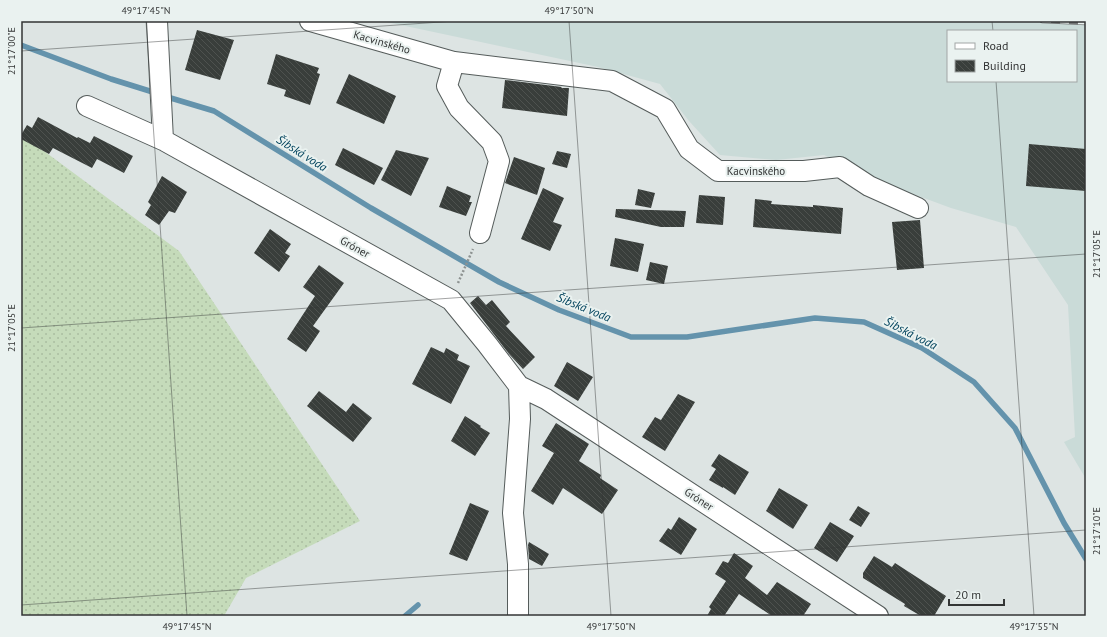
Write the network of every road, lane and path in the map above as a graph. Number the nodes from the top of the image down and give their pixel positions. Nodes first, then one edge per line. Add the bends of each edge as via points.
1 (157, 21) edge
2 (310, 21) edge
3 (454, 62) junction
4 (87, 106) dead end
5 (163, 140) junction
6 (918, 208) dead end
7 (477, 240) joint
8 (458, 285) dead end
9 (519, 386) junction
10 (518, 616) edge
11 (878, 616) edge

1 - 5 street
2 - 3 street, Kacvinského
3 - 6 street, Kacvinského via 612,81 665,109 689,149 718,171 804,171 840,167 869,186
3 - 7 street via 447,86 459,108 492,142 500,161
4 - 5 street, Gróner
5 - 9 street, Gróner via 451,300
7 - 8 path
9 - 10 street via 520,419 513,513 518,564
9 - 11 street, Gróner via 546,399

